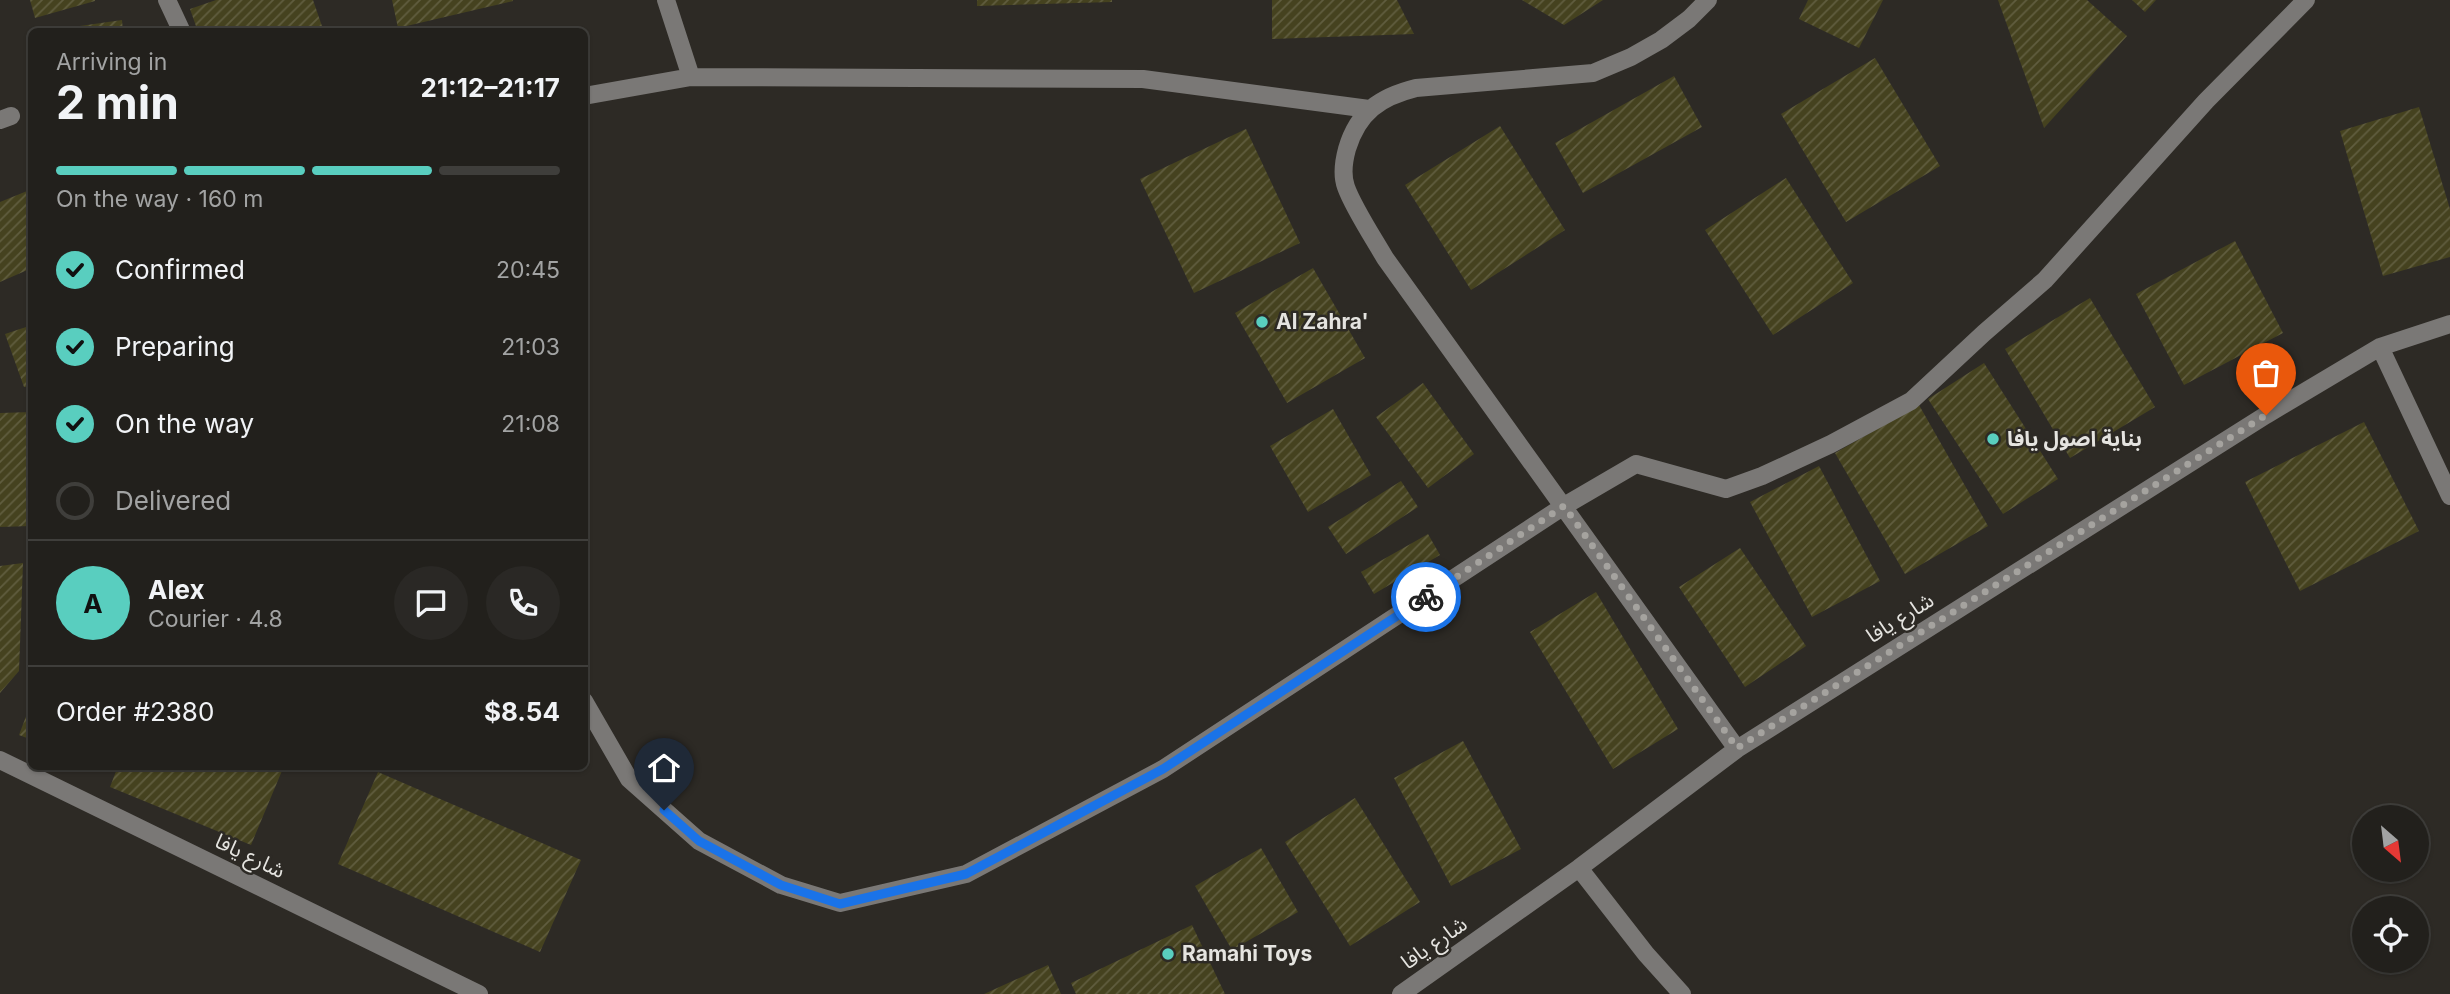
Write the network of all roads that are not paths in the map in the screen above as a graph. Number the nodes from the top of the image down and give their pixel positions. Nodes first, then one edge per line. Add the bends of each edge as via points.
1 (167, 0) edge
2 (666, 0) edge
3 (1708, 0) edge
4 (2306, 0) edge
5 (180, 28) edge
6 (691, 77) junction
7 (588, 95) edge
8 (1369, 109) junction
9 (2450, 324) edge
10 (2380, 347) junction
11 (2450, 496) edge
12 (1564, 506) junction
13 (588, 708) edge
14 (1737, 748) junction
15 (0, 760) edge
16 (1579, 869) junction
17 (479, 994) edge
18 (1401, 994) edge
19 (1682, 994) edge

1 - 5 street
2 - 6 street
3 - 8 street via 1661,40 1593,73 1416,88 1393,94
4 - 12 street via 2206,101 2045,280 1911,401 1762,477 1726,489 1636,464
6 - 7 street
6 - 8 street via 1143,79
8 - 12 street via 1352,132 1345,186 1385,258
9 - 10 street, شارع يافا
10 - 11 street
10 - 14 street, شارع يافا
12 - 13 street via 1163,769 966,874 840,904 781,885 699,841 629,779
12 - 14 street
14 - 16 street, شارع يافا
15 - 17 street, شارع يافا
16 - 18 street, شارع يافا
16 - 19 street

